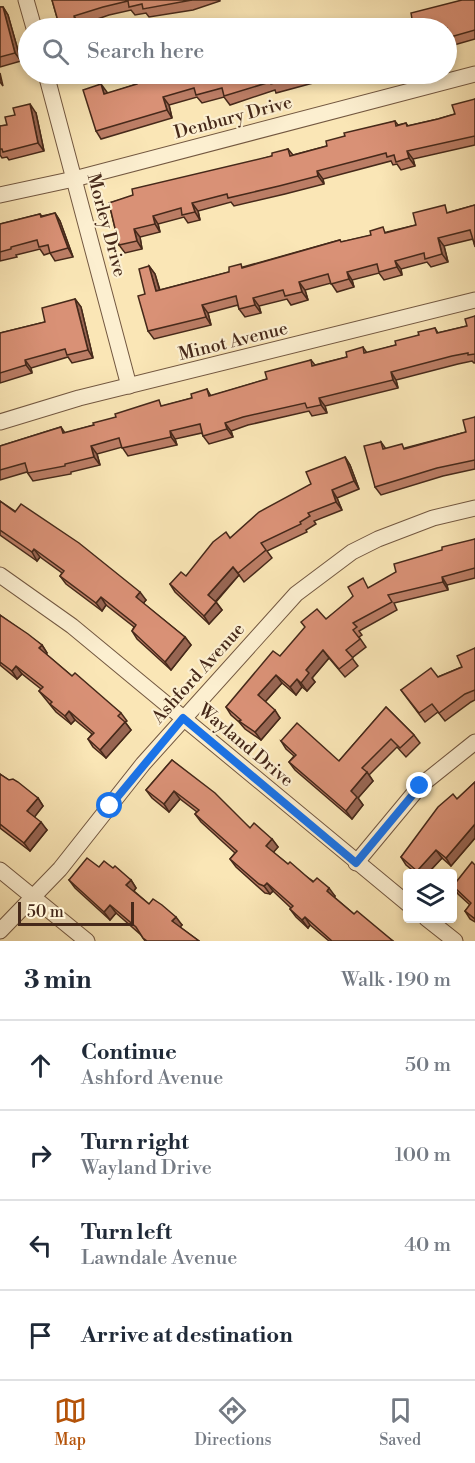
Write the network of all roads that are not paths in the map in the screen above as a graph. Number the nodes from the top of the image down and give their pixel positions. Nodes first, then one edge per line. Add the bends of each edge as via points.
1 (26, 0) edge
2 (31, 18) edge
3 (475, 74) edge
4 (457, 79) edge
5 (49, 84) edge
6 (437, 84) edge
7 (75, 179) junction
8 (0, 195) edge
9 (475, 300) edge
10 (129, 386) junction
11 (0, 422) edge
12 (475, 508) edge
13 (0, 575) edge
14 (183, 718) junction
15 (475, 742) edge
16 (356, 863) junction
17 (0, 870) edge
18 (34, 898) junction
19 (403, 900) edge
20 (432, 923) edge
21 (0, 931) edge
22 (87, 941) edge
23 (455, 941) edge

1 - 2 street
3 - 4 street, Denbury Drive
5 - 7 street, Morley Drive
6 - 7 street, Denbury Drive
7 - 8 street, Denbury Drive
7 - 10 street, Morley Drive
9 - 10 street, Minot Avenue
10 - 11 street, Minot Avenue
12 - 14 street, Ashford Avenue via 433,518 378,539 328,568 296,594
13 - 14 street, Wayland Drive via 72,626
14 - 16 street, Wayland Drive
14 - 18 street, Ashford Avenue
15 - 16 street via 420,786
16 - 19 street, Wayland Drive
17 - 18 street
18 - 21 street, Ashford Avenue
18 - 22 street
20 - 23 street

